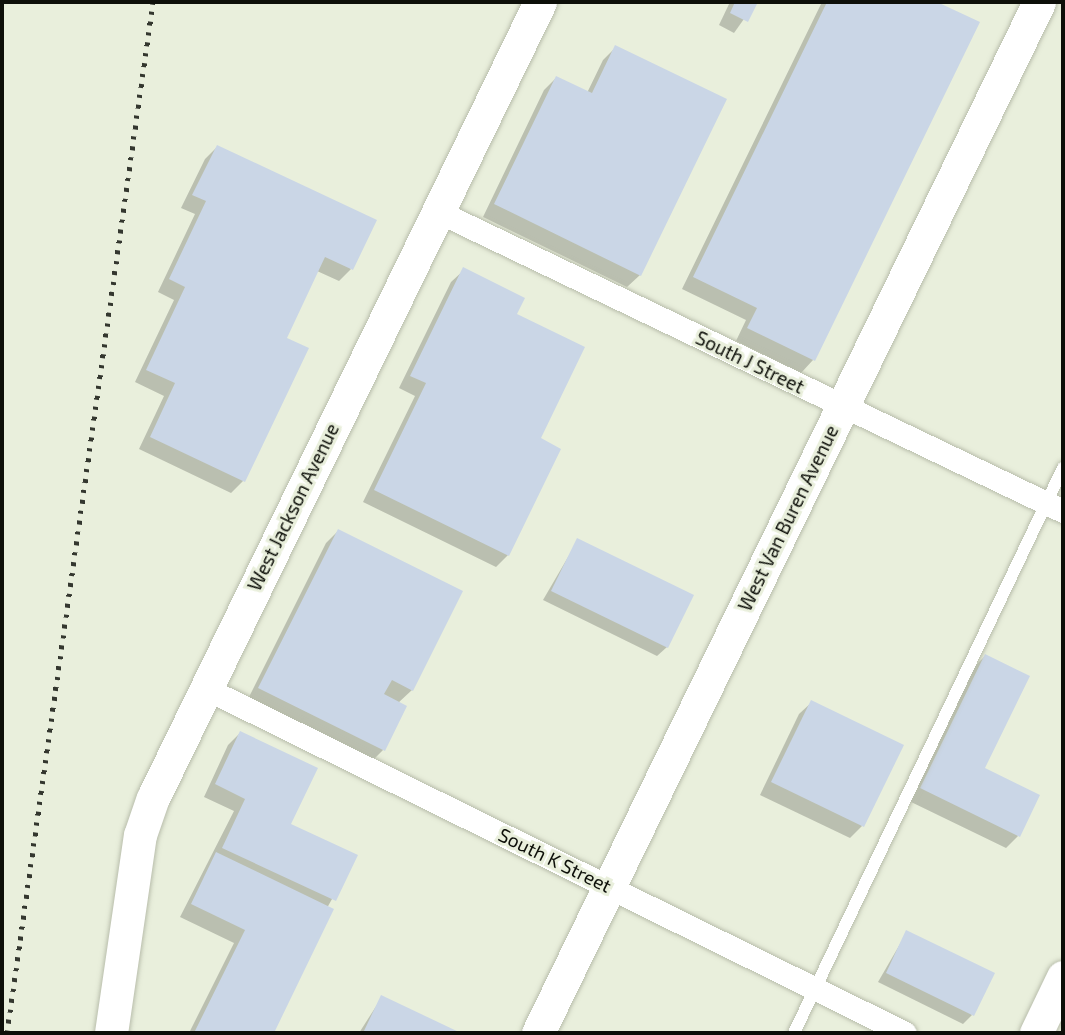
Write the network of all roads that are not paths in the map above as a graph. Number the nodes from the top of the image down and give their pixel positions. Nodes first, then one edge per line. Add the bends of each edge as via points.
1 (540, 2) edge
2 (1039, 2) edge
3 (437, 211) junction
4 (842, 407) junction
5 (1063, 468) edge
6 (1055, 507) edge
7 (205, 688) junction
8 (609, 887) junction
9 (1063, 977) edge
10 (815, 989) junction
11 (111, 1033) edge
12 (538, 1033) edge
13 (794, 1033) edge
14 (905, 1033) edge
15 (1036, 1033) edge

1 - 3 street, West Jackson Avenue
2 - 4 street, West Van Buren Avenue
3 - 4 street, South J Street
3 - 7 street, West Jackson Avenue
4 - 6 street, South J Street
4 - 8 street, West Van Buren Avenue
5 - 6 lane
6 - 10 lane
7 - 8 street, South K Street
7 - 11 street, West Jackson Avenue via 140,835
8 - 10 street, South K Street
8 - 12 street, West Van Buren Avenue
9 - 15 street
10 - 13 lane
10 - 14 street, South K Street

